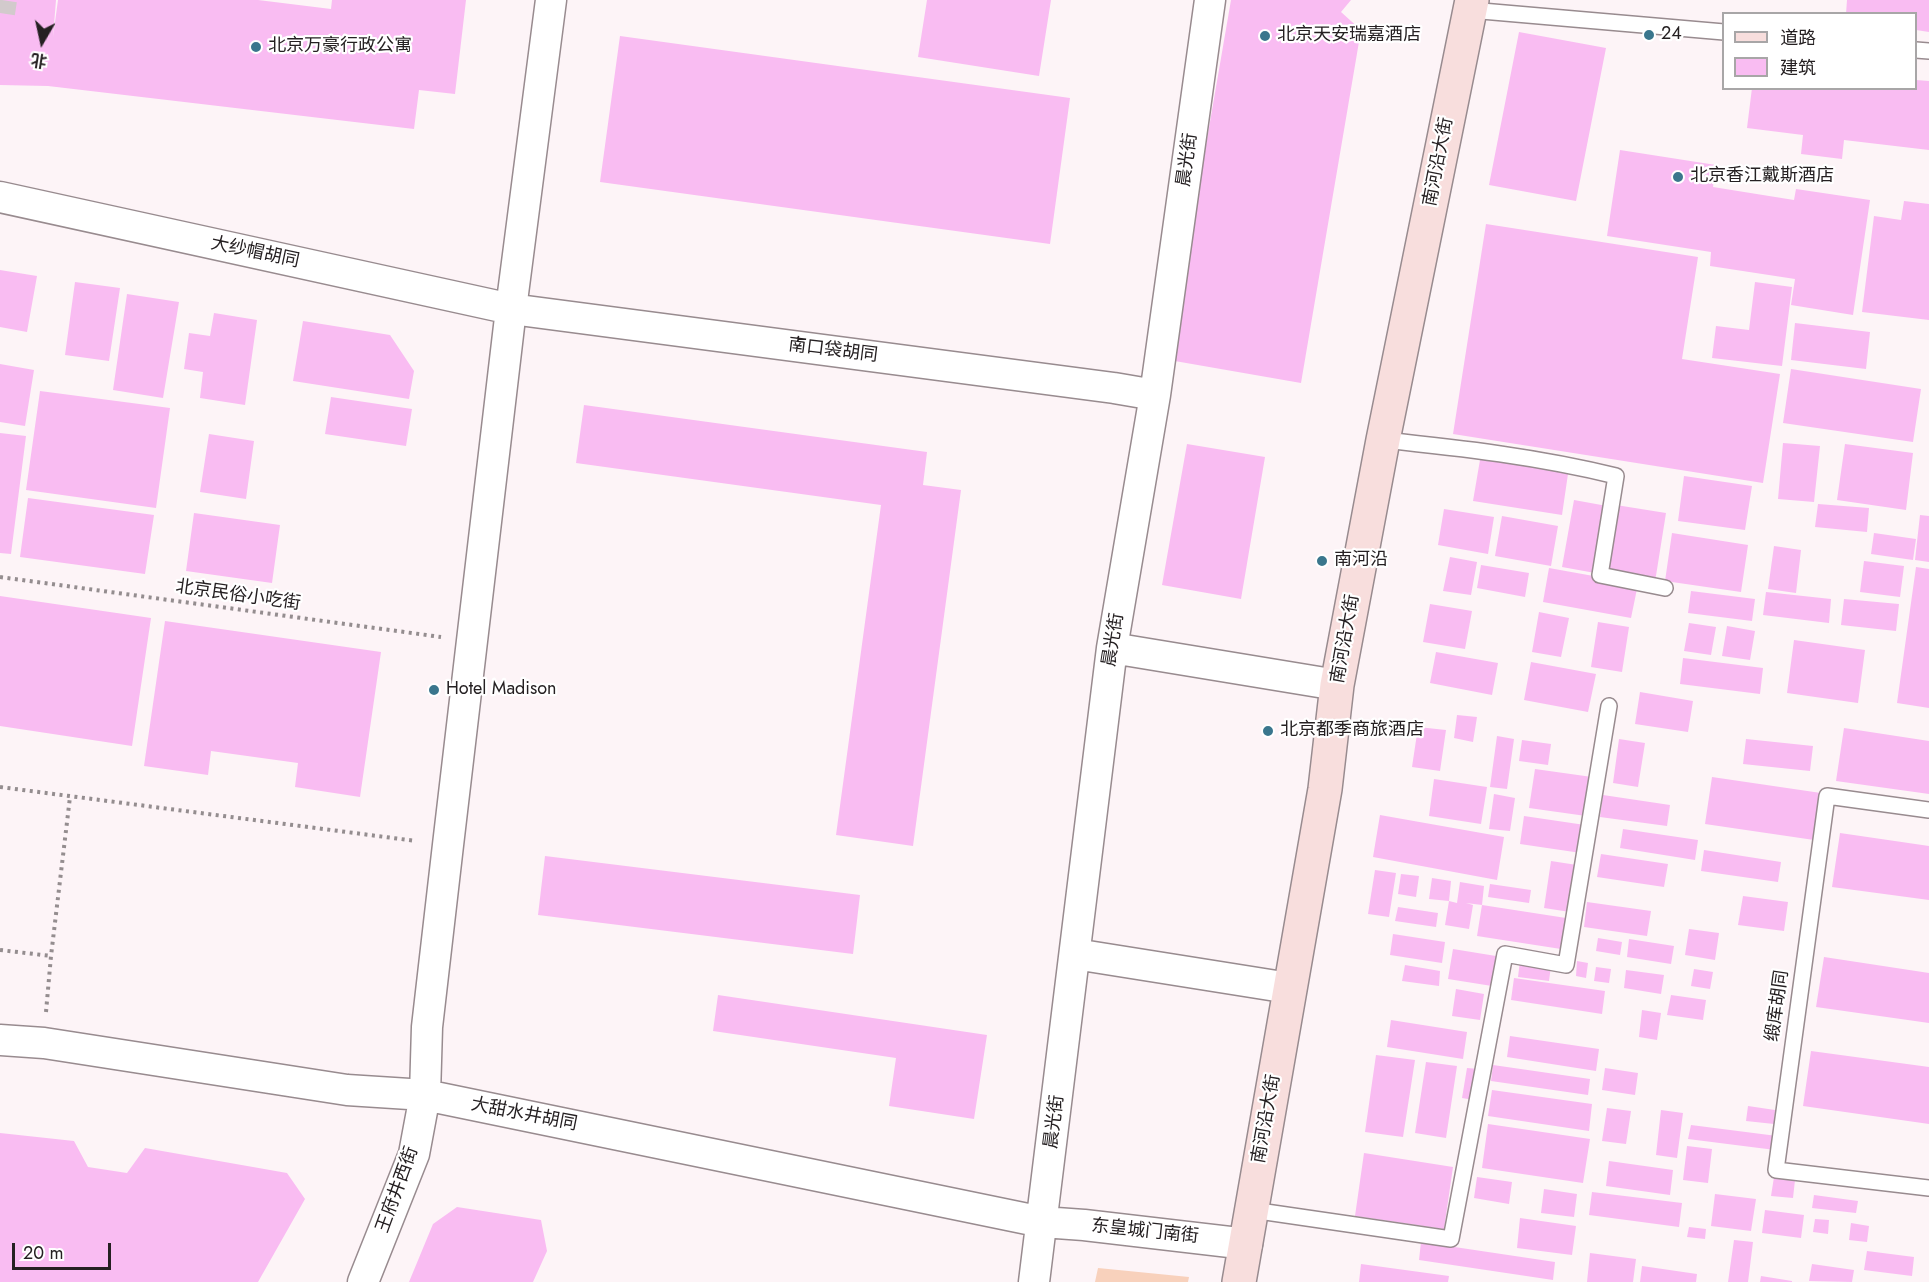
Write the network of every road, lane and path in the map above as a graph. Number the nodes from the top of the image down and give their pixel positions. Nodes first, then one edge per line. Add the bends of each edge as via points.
1 (551, 0) edge
2 (1210, 0) edge
3 (1471, 5) edge
4 (1722, 33) edge
5 (0, 197) edge
6 (511, 309) junction
7 (1155, 395) junction
8 (1383, 440) junction
9 (0, 577) edge
10 (1665, 588) dead end
11 (472, 641) junction
12 (1112, 648) junction
13 (1337, 685) junction
14 (1609, 706) dead end
15 (0, 788) edge
16 (70, 797) junction
17 (1929, 810) edge
18 (448, 845) junction
19 (0, 950) edge
20 (1075, 954) junction
21 (51, 956) junction
22 (1289, 987) junction
23 (0, 1040) edge
24 (44, 1043) junction
25 (424, 1095) junction
26 (1929, 1188) edge
27 (1252, 1210) junction
28 (1042, 1222) junction
29 (1247, 1244) junction
30 (363, 1282) edge
31 (1034, 1282) edge
32 (1239, 1282) edge

1 - 6 street, 王府井西街
2 - 7 street, 晨光街
3 - 4 lane
3 - 8 main road, 南河沿大街
5 - 6 street, 大纱帽胡同
6 - 7 street, 南口袋胡同
6 - 11 street, 王府井西街
7 - 12 street, 晨光街
8 - 10 lane via 1477,450 1616,476 1600,574
8 - 13 main road, 南河沿大街
9 - 11 path, 北京民俗小吃街
11 - 18 street, 王府井西街
12 - 13 street
12 - 20 street, 晨光街
13 - 22 main road, 南河沿大街 via 1325,789
14 - 27 lane via 1566,965 1505,954 1451,1239
15 - 16 path
16 - 18 path
16 - 21 path
17 - 26 lane, 缎库胡同 via 1827,796 1776,1170
18 - 25 street, 王府井西街 via 427,1027
19 - 21 path
20 - 22 street
20 - 28 street, 晨光街
21 - 24 path
22 - 27 main road, 南河沿大街
23 - 24 street, 大甜水井胡同
24 - 25 street, 大甜水井胡同 via 347,1090
25 - 28 street, 大甜水井胡同
25 - 30 street, 王府井西街 via 414,1154
27 - 29 main road, 南河沿大街
28 - 29 street, 东皇城门南街
28 - 31 street, 晨光街
29 - 32 main road, 南河沿大街

